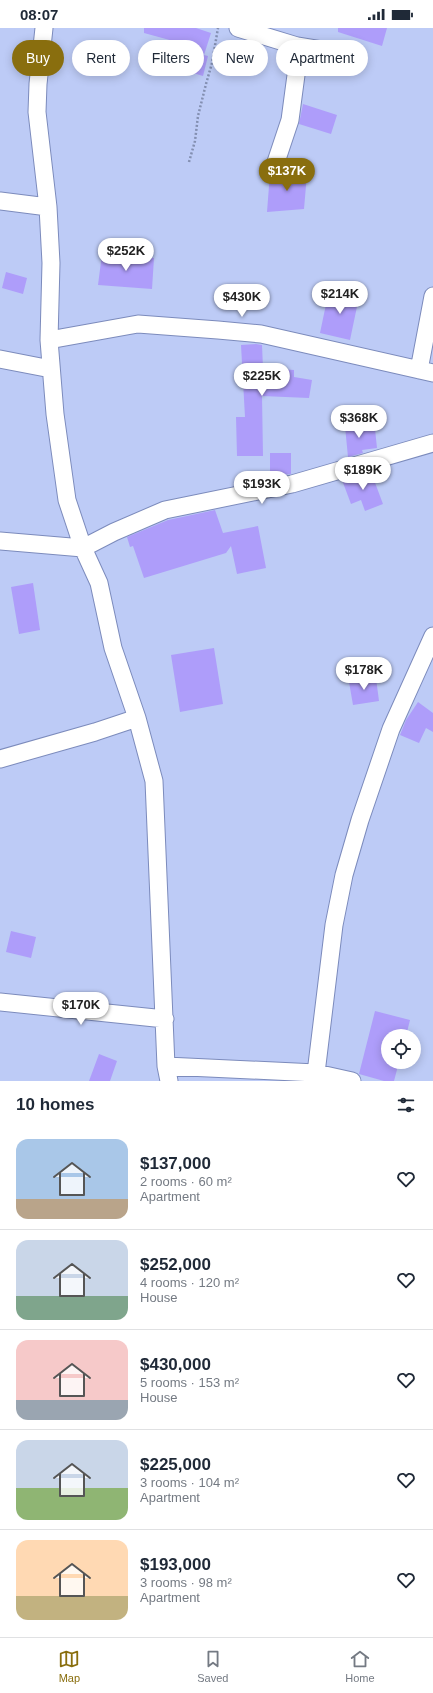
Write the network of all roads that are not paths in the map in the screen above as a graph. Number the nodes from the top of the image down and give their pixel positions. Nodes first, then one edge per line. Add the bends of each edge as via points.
1 (44, 28) edge
2 (238, 28) edge
3 (277, 40) edge
4 (296, 76) edge
5 (275, 165) dead end
6 (0, 201) edge
7 (48, 207) junction
8 (433, 296) edge
9 (48, 340) junction
10 (0, 360) edge
11 (51, 369) junction
12 (426, 372) edge
13 (433, 443) edge
14 (0, 541) edge
15 (84, 548) junction
16 (433, 636) edge
17 (137, 718) junction
18 (0, 759) edge
19 (0, 1002) edge
20 (165, 1019) junction
21 (168, 1073) edge
22 (316, 1073) junction
23 (352, 1081) edge

1 - 7 street via 37,112
2 - 3 street
4 - 5 street via 290,120
6 - 7 street
7 - 9 street via 51,263
8 - 12 street
9 - 11 street
9 - 12 street via 138,324 261,334
10 - 11 street
11 - 15 street via 67,500
13 - 15 street via 292,484 165,510
14 - 15 street
15 - 17 street via 99,583 113,648
16 - 22 street via 391,729 344,875 334,925
17 - 18 street
17 - 20 street via 154,781
19 - 20 street
20 - 21 street
21 - 22 street
22 - 23 street

